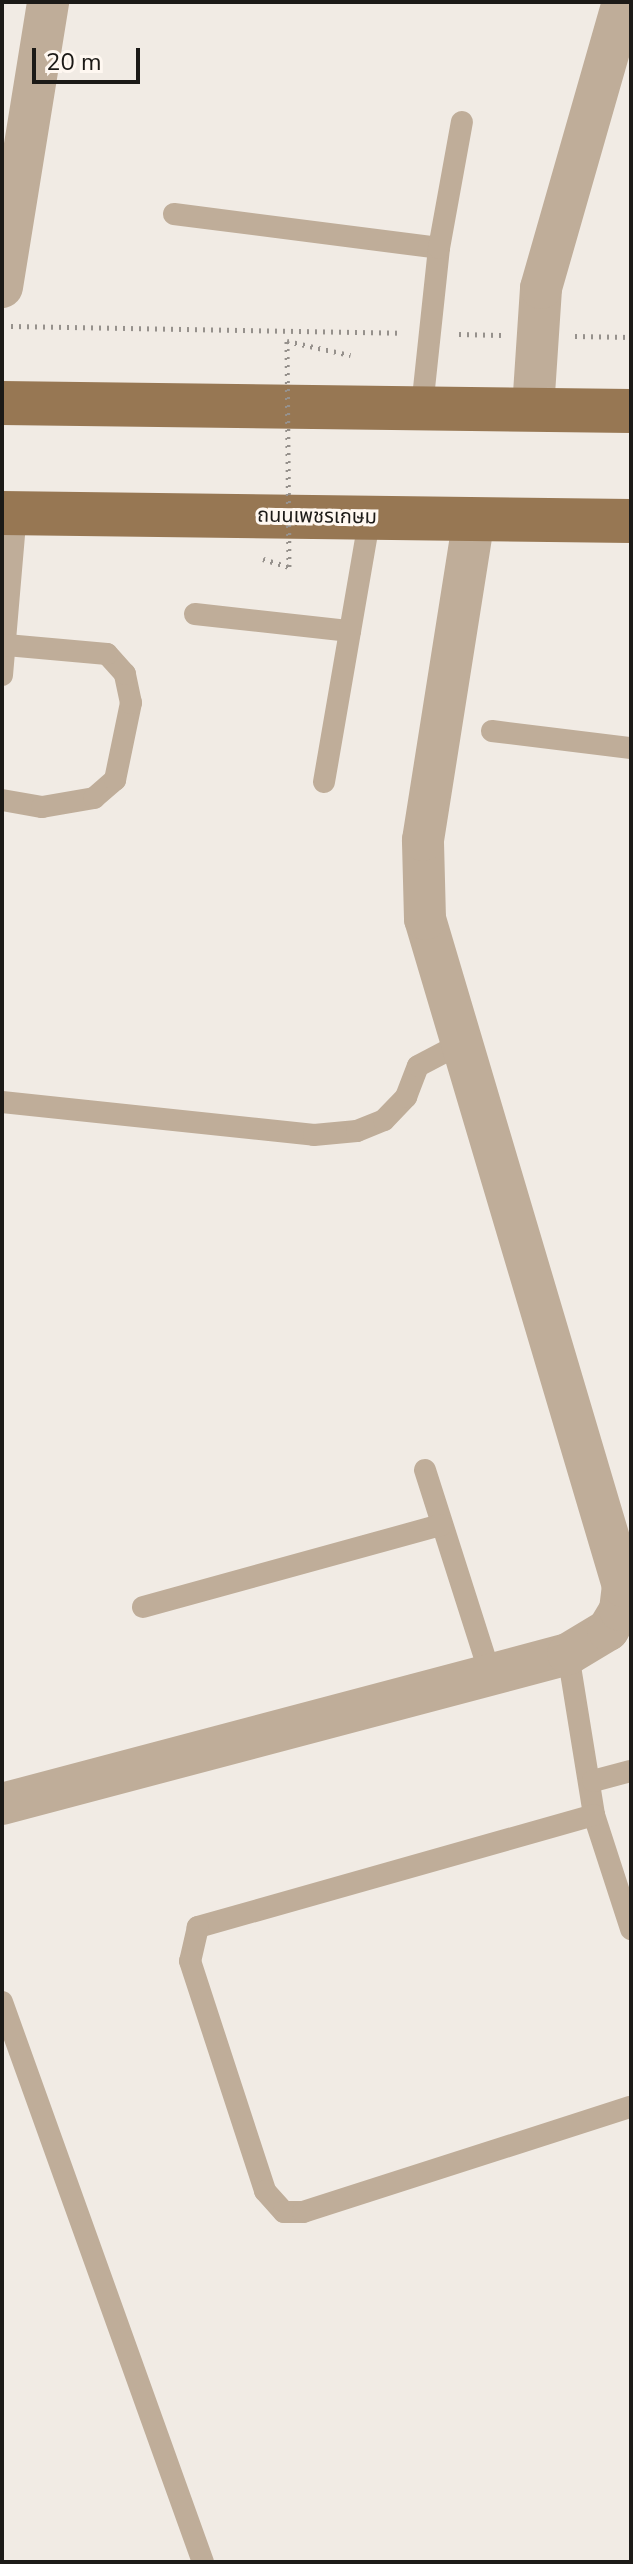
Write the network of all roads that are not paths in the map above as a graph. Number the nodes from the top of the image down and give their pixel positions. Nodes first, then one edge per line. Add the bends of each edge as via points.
1 (48, 2) edge
2 (623, 2) edge
3 (462, 122) dead end
4 (174, 214) dead end
5 (439, 248) junction
6 (2, 287) edge
7 (2, 403) edge
8 (422, 408) junction
9 (533, 409) junction
10 (622, 413) edge
11 (9, 513) edge
12 (370, 517) junction
13 (474, 519) junction
14 (631, 521) edge
15 (195, 614) dead end
16 (350, 631) junction
17 (6, 645) junction
18 (2, 675) edge
19 (492, 731) dead end
20 (631, 748) edge
21 (324, 782) dead end
22 (2, 800) edge
23 (462, 1043) junction
24 (2, 1102) edge
25 (425, 1470) dead end
26 (441, 1525) junction
27 (143, 1607) dead end
28 (568, 1654) junction
29 (490, 1674) junction
30 (631, 1771) edge
31 (593, 1781) junction
32 (2, 1804) edge
33 (594, 1815) junction
34 (631, 1929) edge
35 (2, 2002) edge
36 (631, 2107) edge
37 (203, 2562) edge

1 - 6 street
2 - 9 street via 533,336
3 - 5 lane
4 - 5 lane
5 - 8 lane
7 - 8 main road
8 - 9 main road
9 - 10 main road
11 - 12 main road, ถนนเพชรเกษม
11 - 17 lane
12 - 13 main road, ถนนเพชรเกษม
12 - 16 lane
13 - 14 main road, ถนนเพชรเกษม
13 - 23 street via 423,840 425,919
15 - 16 lane
16 - 21 lane
17 - 18 lane
17 - 22 lane via 107,654 125,674 131,703 115,780 94,798 42,807
19 - 20 lane
23 - 24 lane via 418,1066 406,1097 384,1120 357,1131 314,1135
23 - 28 street via 623,1586 608,1630
25 - 26 lane
26 - 27 lane
26 - 29 lane
28 - 29 street
28 - 31 lane
29 - 32 street
30 - 31 lane
31 - 33 lane
33 - 34 lane
33 - 36 lane via 198,1927 190,1961 265,2191 284,2212 303,2212
35 - 37 lane

